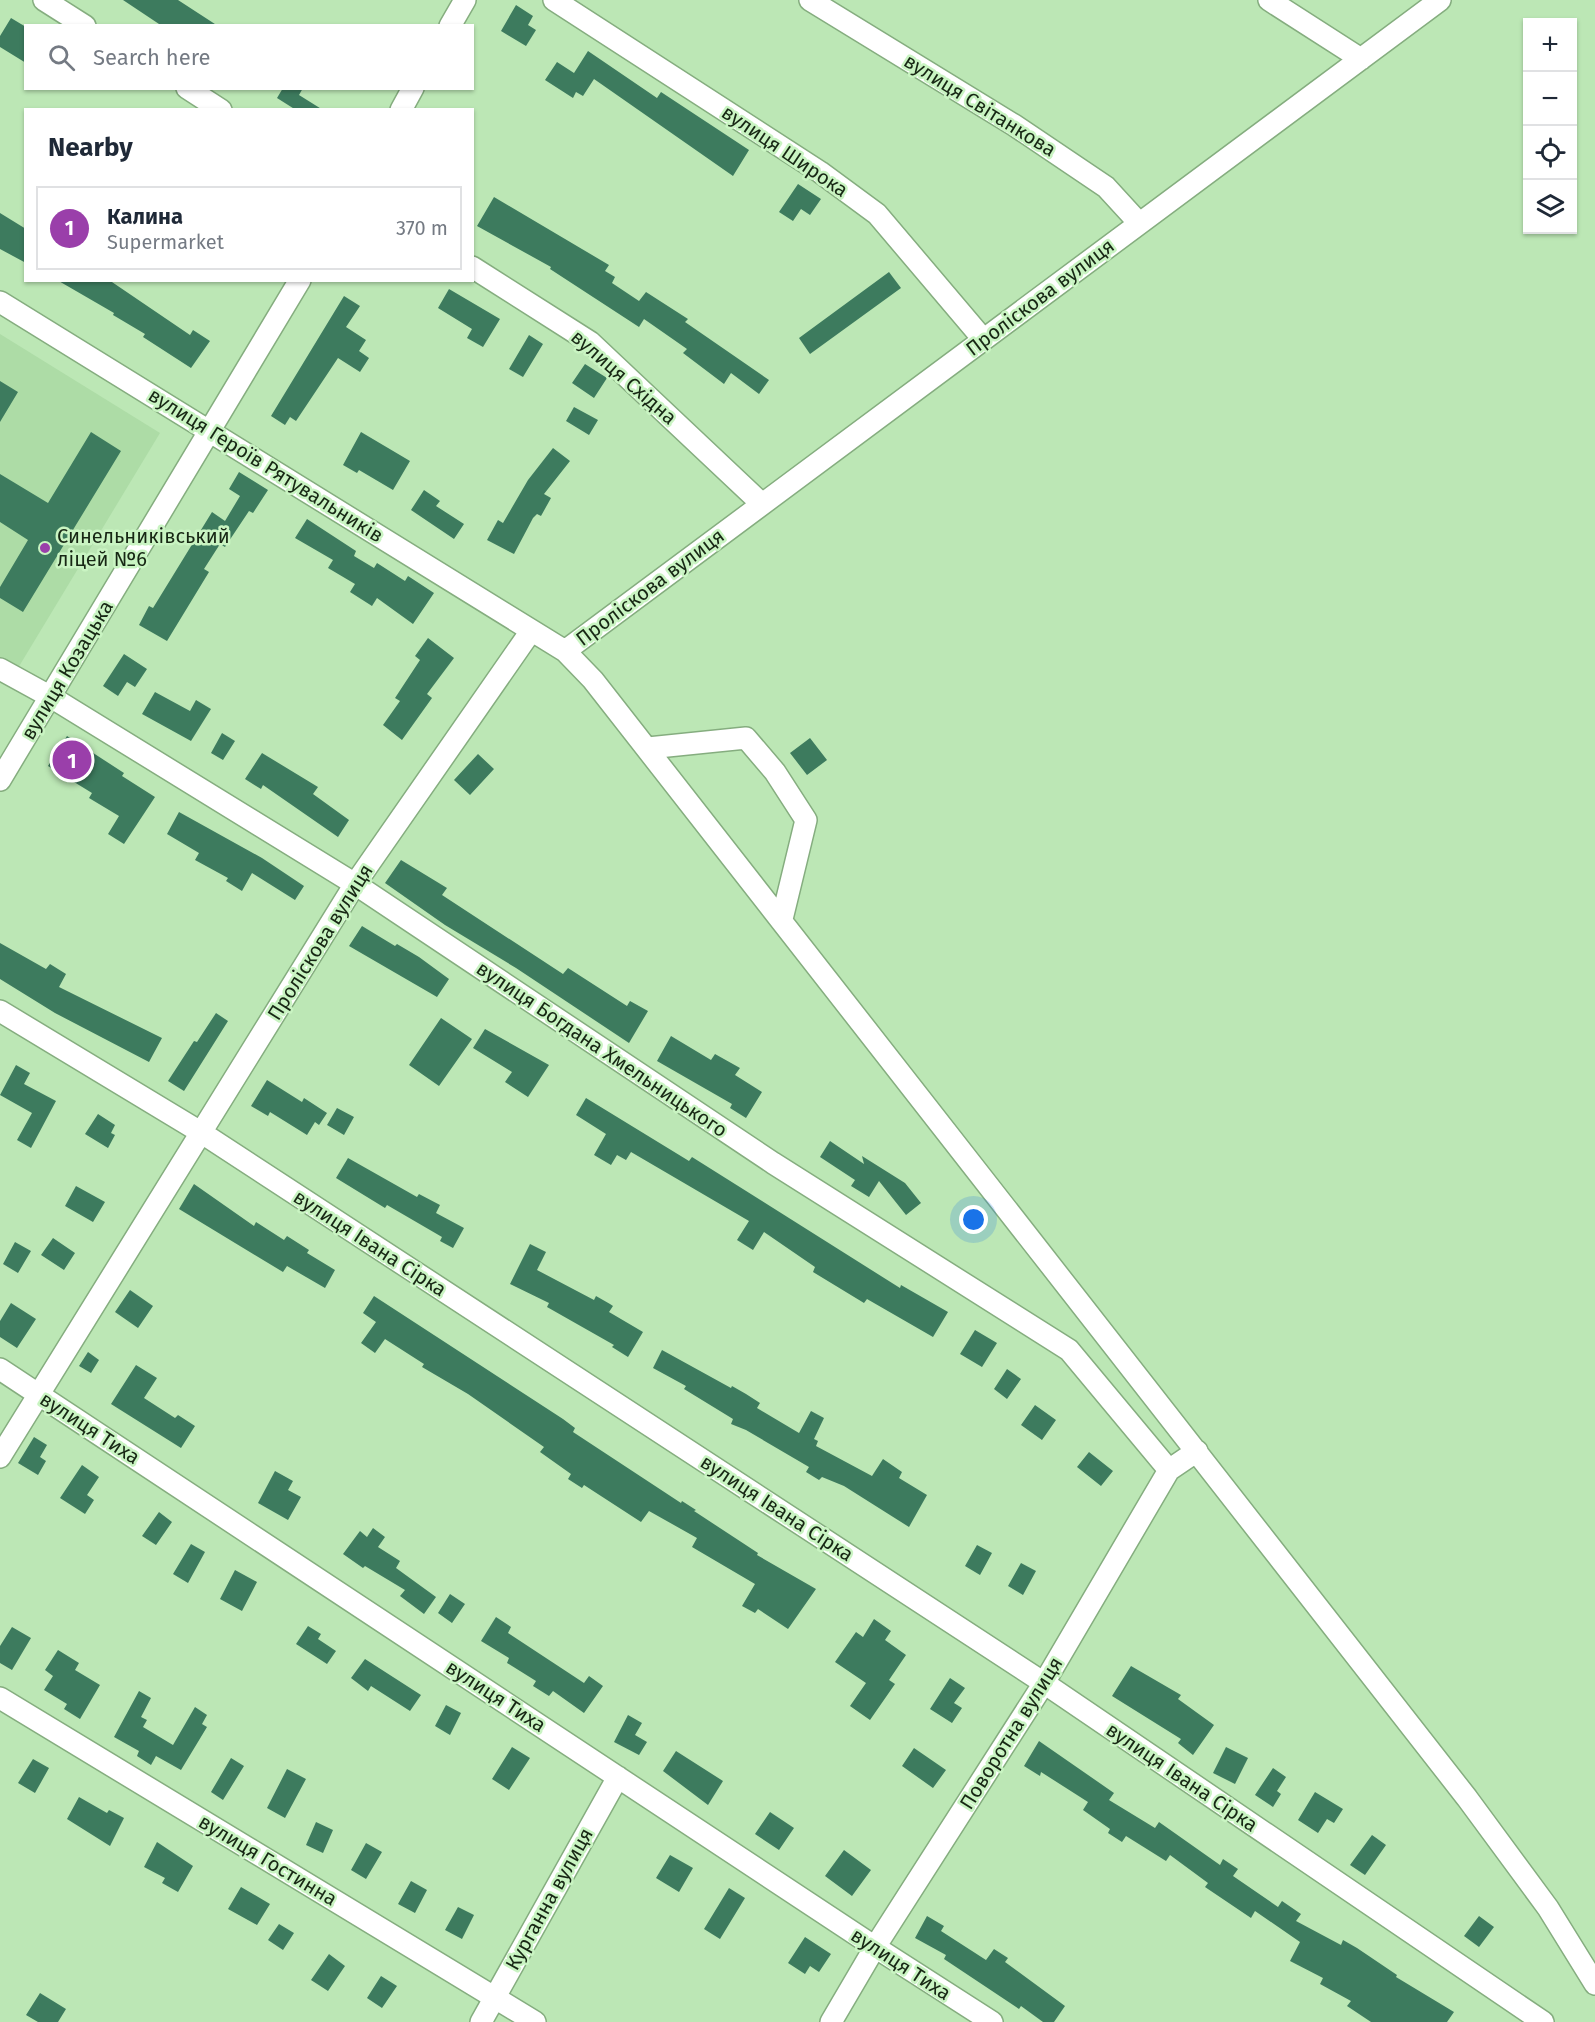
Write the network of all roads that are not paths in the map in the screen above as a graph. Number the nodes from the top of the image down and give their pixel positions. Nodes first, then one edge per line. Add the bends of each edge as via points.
1 (44, 0) edge
2 (465, 0) edge
3 (554, 0) edge
4 (810, 0) edge
5 (1269, 0) edge
6 (1440, 0) edge
7 (82, 24) edge
8 (451, 24) edge
9 (1361, 59) junction
10 (190, 90) edge
11 (412, 90) edge
12 (218, 108) edge
13 (401, 108) edge
14 (1139, 223) junction
15 (474, 268) edge
16 (299, 282) edge
17 (0, 302) edge
18 (983, 339) junction
19 (212, 431) junction
20 (762, 504) junction
21 (531, 631) junction
22 (565, 651) junction
23 (0, 669) edge
24 (51, 697) junction
25 (648, 748) junction
26 (0, 780) edge
27 (356, 884) junction
28 (782, 919) junction
29 (0, 1011) edge
30 (202, 1133) junction
31 (0, 1369) edge
32 (39, 1394) junction
33 (1197, 1451) junction
34 (0, 1457) edge
35 (1169, 1470) junction
36 (1044, 1683) junction
37 (0, 1698) edge
38 (618, 1777) junction
39 (875, 1947) junction
40 (1595, 1984) edge
41 (495, 1997) junction
42 (1536, 2020) edge
43 (481, 2022) edge
44 (535, 2022) edge
45 (831, 2022) edge
46 (992, 2022) edge

1 - 7 street
2 - 8 street
3 - 18 street, вулиця Широка via 820,172 878,214
4 - 14 street, вулиця Світанкова via 1107,187
5 - 9 street
6 - 9 street, Проліскова вулиця
9 - 14 street, Проліскова вулиця
10 - 12 street
11 - 13 street
14 - 18 street, Проліскова вулиця
15 - 20 street, вулиця Східна via 590,342
16 - 19 street, вулиця Козацька
17 - 19 street, вулиця Героїв Рятувальників
18 - 20 street, Проліскова вулиця
19 - 21 street, вулиця Героїв Рятувальників
19 - 24 street, вулиця Козацька
20 - 22 street, Проліскова вулиця
21 - 22 street, Проліскова вулиця
21 - 27 street, Проліскова вулиця
22 - 25 street via 594,680
23 - 24 street, вулиця Богдана Хмельницького
24 - 26 street, вулиця Козацька
24 - 27 street, вулиця Богдана Хмельницького
25 - 28 street
25 - 28 street via 746,738 775,772 806,820
27 - 30 street, Проліскова вулиця
27 - 35 street, вулиця Богдана Хмельницького via 773,1163 1069,1350
28 - 33 street
29 - 30 street, вулиця Івана Сірка
30 - 32 street, Проліскова вулиця
30 - 36 street, вулиця Івана Сірка
31 - 32 street, вулиця Тиха
32 - 34 street, Проліскова вулиця
32 - 38 street, вулиця Тиха
33 - 35 street, Поворотна вулиця
33 - 40 street via 1467,1798 1548,1908
35 - 36 street, Поворотна вулиця
36 - 39 street, Поворотна вулиця
36 - 42 street, вулиця Івана Сірка
37 - 41 street, вулиця Гостинна
38 - 39 street, вулиця Тиха
38 - 41 street, Курганна вулиця
39 - 45 street, Поворотна вулиця
39 - 46 street, вулиця Тиха
41 - 43 street, Курганна вулиця
41 - 44 street, вулиця Гостинна

